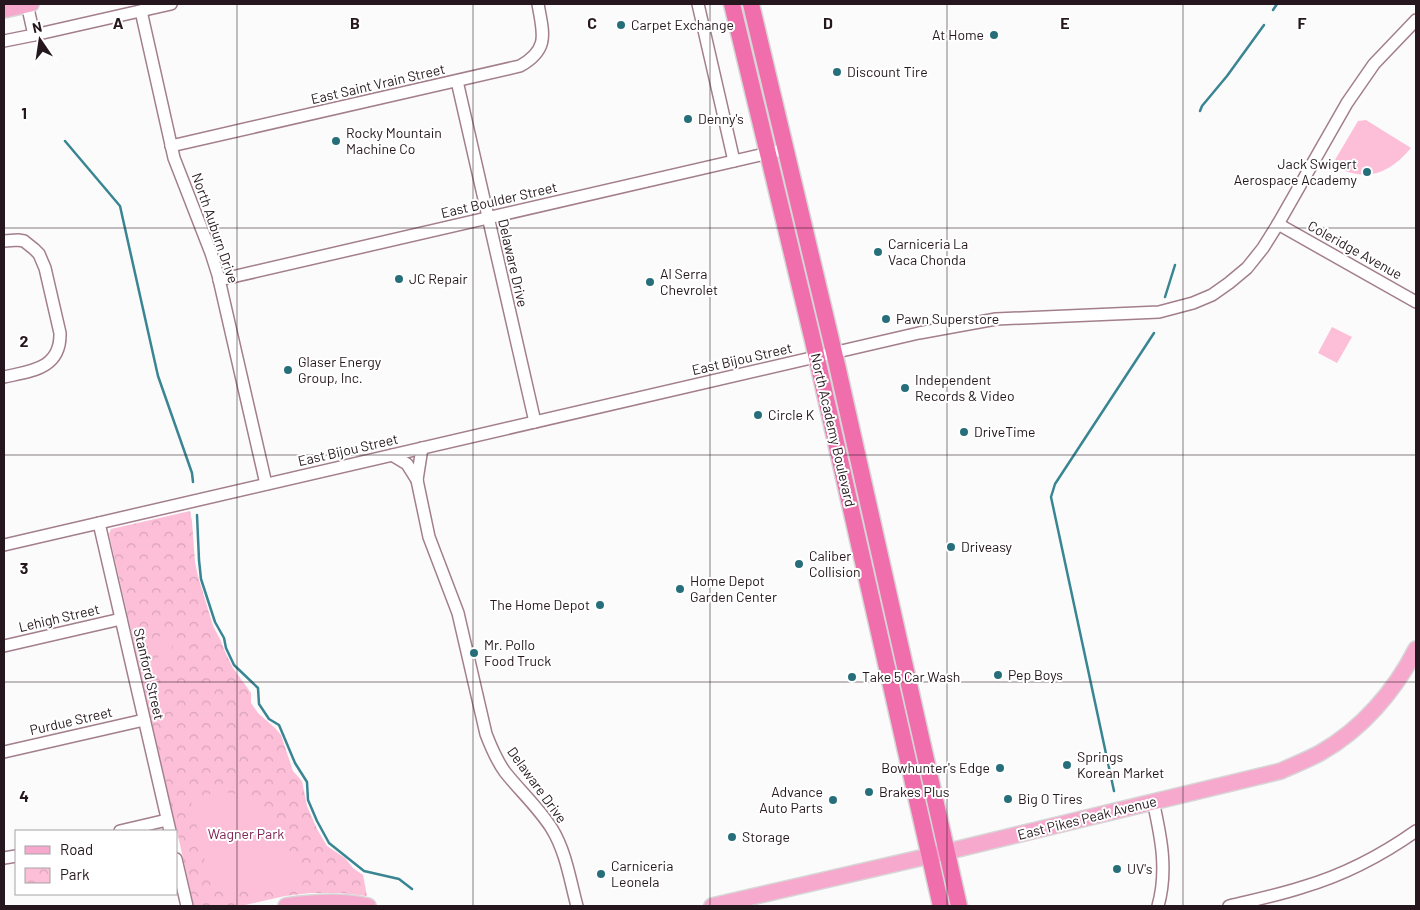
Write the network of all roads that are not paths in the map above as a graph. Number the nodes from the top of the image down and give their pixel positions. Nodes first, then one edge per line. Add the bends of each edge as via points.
1 (28, 4) edge
2 (171, 4) edge
3 (538, 4) edge
4 (698, 4) edge
5 (732, 4) edge
6 (751, 4) edge
7 (4, 10) edge
8 (141, 11) junction
9 (1416, 20) edge
10 (34, 35) junction
11 (4, 42) edge
12 (457, 82) junction
13 (171, 146) junction
14 (786, 149) junction
15 (768, 153) junction
16 (734, 161) junction
17 (487, 218) junction
18 (1278, 224) junction
19 (4, 241) edge
20 (219, 280) junction
21 (1416, 302) edge
22 (834, 352) junction
23 (816, 357) junction
24 (4, 378) edge
25 (534, 422) junction
26 (422, 448) junction
27 (392, 456) junction
28 (417, 480) junction
29 (266, 484) junction
30 (99, 523) junction
31 (4, 545) edge
32 (121, 619) junction
33 (4, 646) edge
34 (1416, 649) edge
35 (144, 720) junction
36 (4, 752) edge
37 (1153, 801) junction
38 (168, 826) edge
39 (130, 830) edge
40 (1416, 831) edge
41 (947, 852) junction
42 (929, 856) junction
43 (178, 868) edge
44 (187, 906) edge
45 (286, 906) edge
46 (368, 906) edge
47 (577, 906) edge
48 (712, 906) edge
49 (941, 906) edge
50 (959, 906) edge
51 (1158, 906) edge
52 (1229, 906) edge

1 - 7 main road
1 - 10 street
2 - 8 street
3 - 12 street, East Saint Vrain Street via 543,38 533,57 520,66
4 - 16 street
5 - 15 highway, North Academy Boulevard
6 - 14 highway, North Academy Boulevard
8 - 10 street
8 - 13 street, North Auburn Drive
9 - 18 street, East Bijou Street via 1374,64 1360,84
10 - 11 street
12 - 13 street, East Saint Vrain Street
12 - 17 street, Delaware Drive
13 - 20 street, North Auburn Drive
14 - 15 street, East Boulder Street
14 - 22 highway, North Academy Boulevard
15 - 16 street, East Boulder Street
15 - 23 highway, North Academy Boulevard
16 - 17 street, East Boulder Street
17 - 20 street, East Boulder Street
17 - 25 street, Delaware Drive
18 - 21 street, Coleridge Avenue
18 - 22 street, East Bijou Street via 1263,248 1229,283 1212,295 1177,308 1127,314 996,319
19 - 24 street via 24,241 39,254 60,334 60,342 51,361 40,368
20 - 29 street, North Auburn Drive
22 - 23 street, East Bijou Street
22 - 41 highway, North Academy Boulevard
23 - 25 street, East Bijou Street
23 - 42 highway, North Academy Boulevard
25 - 26 street, East Bijou Street
26 - 27 street, East Bijou Street
26 - 28 street, Delaware Drive
27 - 28 street, Delaware Drive via 407,464
27 - 29 street, East Bijou Street
28 - 47 street, Delaware Drive via 429,537 458,613 486,734 504,770 551,828 564,856
29 - 30 street, East Bijou Street
30 - 31 street, East Bijou Street
30 - 32 street, Stanford Street
32 - 33 street, Lehigh Street
32 - 35 street, Stanford Street
34 - 37 main road, East Pikes Peak Avenue via 1400,679 1373,711 1351,732 1321,752 1281,770
35 - 36 street, Purdue Street
35 - 38 street, Stanford Street
37 - 41 main road, East Pikes Peak Avenue
37 - 51 street via 1163,851
38 - 39 street
40 - 52 street via 1373,858 1326,880
41 - 42 main road, East Pikes Peak Avenue
41 - 50 highway, North Academy Boulevard
42 - 48 main road, East Pikes Peak Avenue
42 - 49 highway, North Academy Boulevard
43 - 44 street
45 - 46 main road via 312,902

